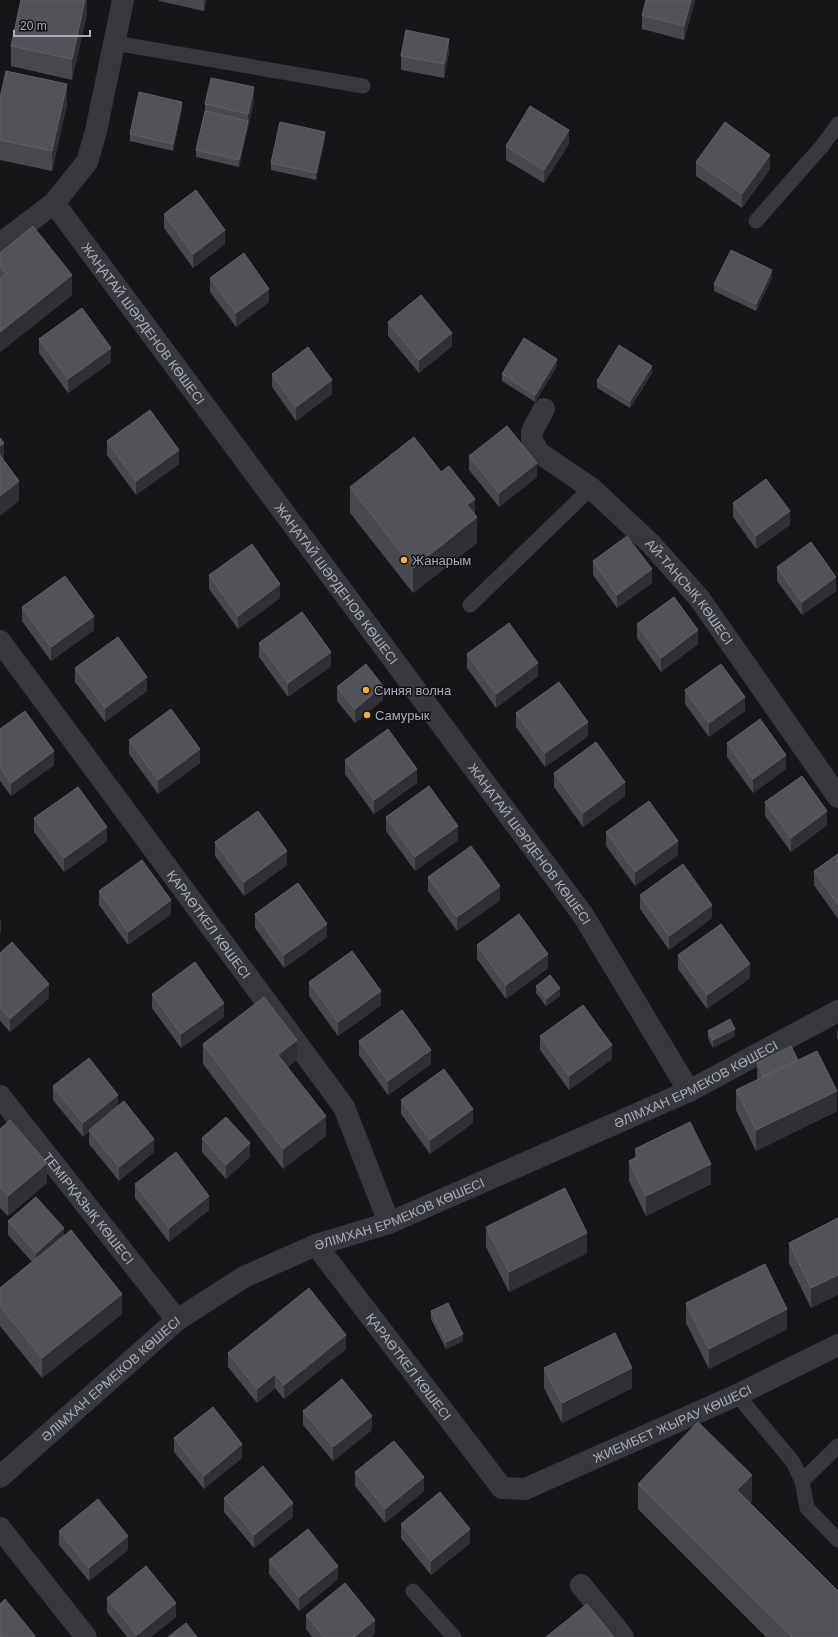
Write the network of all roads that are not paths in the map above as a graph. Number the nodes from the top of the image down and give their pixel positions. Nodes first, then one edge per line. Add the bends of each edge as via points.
1 (123, 0) edge
2 (115, 43) junction
3 (363, 86) dead end
4 (838, 124) edge
5 (54, 203) junction
6 (756, 221) dead end
7 (0, 244) edge
8 (544, 409) dead end
9 (591, 488) junction
10 (470, 605) dead end
11 (0, 641) edge
12 (838, 797) edge
13 (838, 1011) edge
14 (689, 1091) junction
15 (0, 1096) edge
16 (389, 1223) junction
17 (316, 1245) junction
18 (177, 1320) junction
19 (838, 1345) edge
20 (737, 1395) junction
21 (838, 1446) edge
22 (0, 1477) edge
23 (802, 1481) junction
24 (502, 1488) joint
25 (0, 1528) edge
26 (838, 1540) edge
27 (581, 1585) dead end
28 (413, 1591) dead end
29 (86, 1637) edge
30 (454, 1637) edge
31 (623, 1637) edge

1 - 2 street
2 - 3 lane
2 - 5 street via 96,131 86,162
4 - 6 lane
5 - 7 street
5 - 14 street, ЖАҢАТАЙ ШӘРДЕНОВ КӨШЕСІ via 583,915
8 - 9 street, АЙ-ТАҢСЫҚ КӨШЕСІ via 532,431 532,440 538,452
9 - 10 lane
9 - 12 street, АЙ-ТАҢСЫҚ КӨШЕСІ via 651,544 699,598
11 - 16 street, ҚАРАӨТКЕЛ КӨШЕСІ via 344,1107
13 - 14 street, ӘЛІМХАН ЕРМЕКОВ КӨШЕСІ
14 - 16 street, ӘЛІМХАН ЕРМЕКОВ КӨШЕСІ
15 - 18 street, ТЕМІРҚАЗЫҚ КӨШЕСІ
16 - 17 street, ӘЛІМХАН ЕРМЕКОВ КӨШЕСІ
17 - 18 street, ӘЛІМХАН ЕРМЕКОВ КӨШЕСІ via 244,1277
17 - 24 street, ҚАРАӨТКЕЛ КӨШЕСІ
18 - 22 street, ӘЛІМХАН ЕРМЕКОВ КӨШЕСІ
19 - 20 street, ЖИЕМБЕТ ЖЫРАУ КӨШЕСІ
20 - 23 lane via 792,1462
20 - 24 street, ЖИЕМБЕТ ЖЫРАУ КӨШЕСІ via 525,1489
21 - 23 lane
23 - 26 lane via 807,1508
25 - 29 street
27 - 31 street
28 - 30 lane

